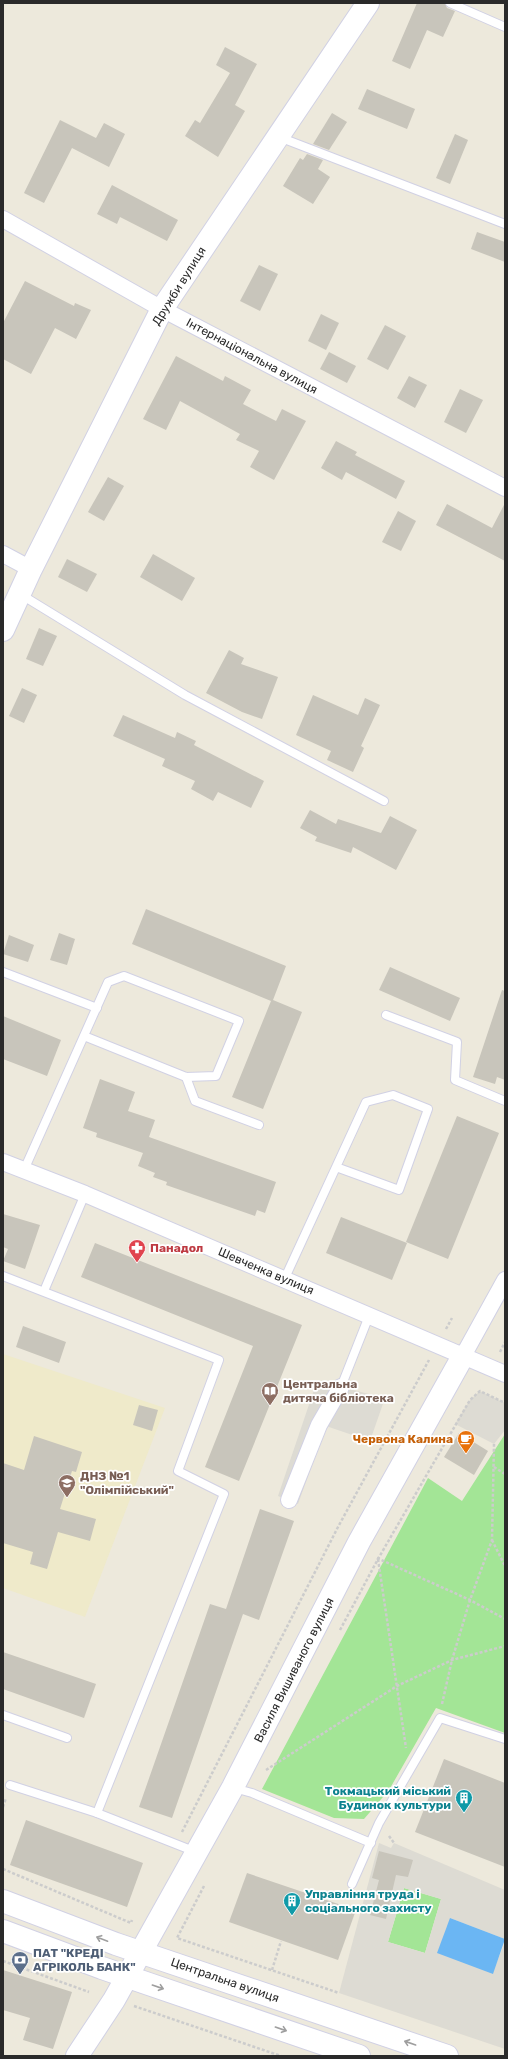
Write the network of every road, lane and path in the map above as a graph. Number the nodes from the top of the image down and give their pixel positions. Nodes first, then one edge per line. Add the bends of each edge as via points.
1 (368, 3) edge
2 (450, 3) edge
3 (505, 27) edge
4 (278, 137) junction
5 (3, 219) edge
6 (505, 224) edge
7 (162, 309) junction
8 (505, 488) edge
9 (3, 554) edge
10 (31, 569) junction
11 (20, 594) junction
12 (3, 630) edge
13 (384, 801) dead end
14 (3, 972) edge
15 (97, 1008) junction
16 (386, 1015) dead end
17 (84, 1036) junction
18 (186, 1077) junction
19 (505, 1101) edge
20 (259, 1125) dead end
21 (3, 1162) edge
22 (336, 1167) junction
23 (24, 1170) junction
24 (85, 1194) junction
25 (3, 1276) edge
26 (284, 1280) junction
27 (505, 1280) edge
28 (44, 1291) junction
29 (369, 1316) junction
30 (452, 1318) dead end
31 (437, 1345) junction
32 (463, 1356) junction
33 (505, 1374) edge
34 (341, 1387) joint
35 (505, 1403) edge
36 (494, 1444) dead end
37 (494, 1466) junction
38 (505, 1474) edge
39 (289, 1500) dead end
40 (338, 1527) junction
41 (492, 1540) junction
42 (359, 1542) junction
43 (378, 1559) junction
44 (505, 1566) edge
45 (470, 1600) junction
46 (505, 1619) edge
47 (337, 1634) dead end
48 (505, 1646) edge
49 (452, 1660) junction
50 (397, 1686) junction
51 (3, 1715) edge
52 (440, 1718) junction
53 (67, 1738) dead end
54 (505, 1739) edge
55 (267, 1765) dead end
56 (409, 1768) junction
57 (10, 1785) dead end
58 (233, 1787) junction
59 (97, 1813) junction
60 (371, 1843) junction
61 (176, 1844) junction
62 (196, 1852) junction
63 (3, 1869) edge
64 (206, 1883) dead end
65 (352, 1884) dead end
66 (3, 1901) edge
67 (135, 1916) dead end
68 (3, 1931) edge
69 (281, 1941) dead end
70 (142, 1952) junction
71 (3, 1961) edge
72 (272, 1970) junction
73 (127, 1976) junction
74 (89, 1992) dead end
75 (339, 1993) dead end
76 (130, 2004) dead end
77 (77, 2056) edge
78 (281, 2056) edge
79 (359, 2056) edge
80 (447, 2056) edge

1 - 4 street, Дружби вулиця
2 - 3 lane
4 - 6 lane
4 - 7 street, Дружби вулиця
5 - 7 street, Інтернаціональна вулиця
7 - 8 street, Інтернаціональна вулиця
7 - 10 street, Дружби вулиця
9 - 10 street
10 - 11 street, Дружби вулиця
11 - 12 street, Дружби вулиця
11 - 13 lane via 185,695
14 - 15 lane
15 - 17 lane
15 - 18 lane via 108,982 124,976 240,1021 216,1076
16 - 19 lane via 457,1042 455,1080
17 - 18 lane
17 - 23 lane
18 - 20 lane via 195,1101
21 - 23 street, Шевченка вулиця
22 - 22 lane via 366,1102 393,1095 428,1109 399,1190
22 - 26 lane
23 - 24 street, Шевченка вулиця
24 - 26 street, Шевченка вулиця
24 - 28 lane
25 - 28 lane
26 - 29 street, Шевченка вулиця
27 - 32 street, Василя Вишиваного вулиця
28 - 59 lane via 219,1360 178,1471 224,1494
29 - 31 street, Шевченка вулиця
29 - 34 lane
30 - 31 path
31 - 32 street, Шевченка вулиця
31 - 40 path
32 - 33 street, Шевченка вулиця
32 - 42 street, Василя Вишиваного вулиця
34 - 39 street via 319,1425
35 - 43 path via 480,1391 470,1400
36 - 37 path
37 - 38 path
37 - 41 path
40 - 42 path
40 - 61 path
41 - 44 path
41 - 45 path
42 - 43 path
42 - 58 street, Василя Вишиваного вулиця
43 - 45 path
43 - 47 path
43 - 50 path
45 - 46 path
45 - 49 path
48 - 49 path
49 - 50 path
49 - 52 path
50 - 55 path via 264,1772
50 - 56 path
51 - 53 lane
52 - 54 lane
52 - 56 lane
56 - 60 lane
57 - 59 lane
58 - 60 lane
58 - 62 street, Василя Вишиваного вулиця
59 - 61 lane
60 - 65 lane
61 - 62 lane
62 - 70 street, Василя Вишиваного вулиця
63 - 67 path via 131,1923
64 - 72 path via 177,1938
70 -> 66 street, Центральна вулиця
68 - 73 street
69 - 72 path
70 - 73 street, Василя Вишиваного вулиця
80 -> 70 street, Центральна вулиця
71 - 74 path
72 - 75 path
73 - 77 street, Василя Вишиваного вулиця
73 -> 79 street
76 - 78 path

